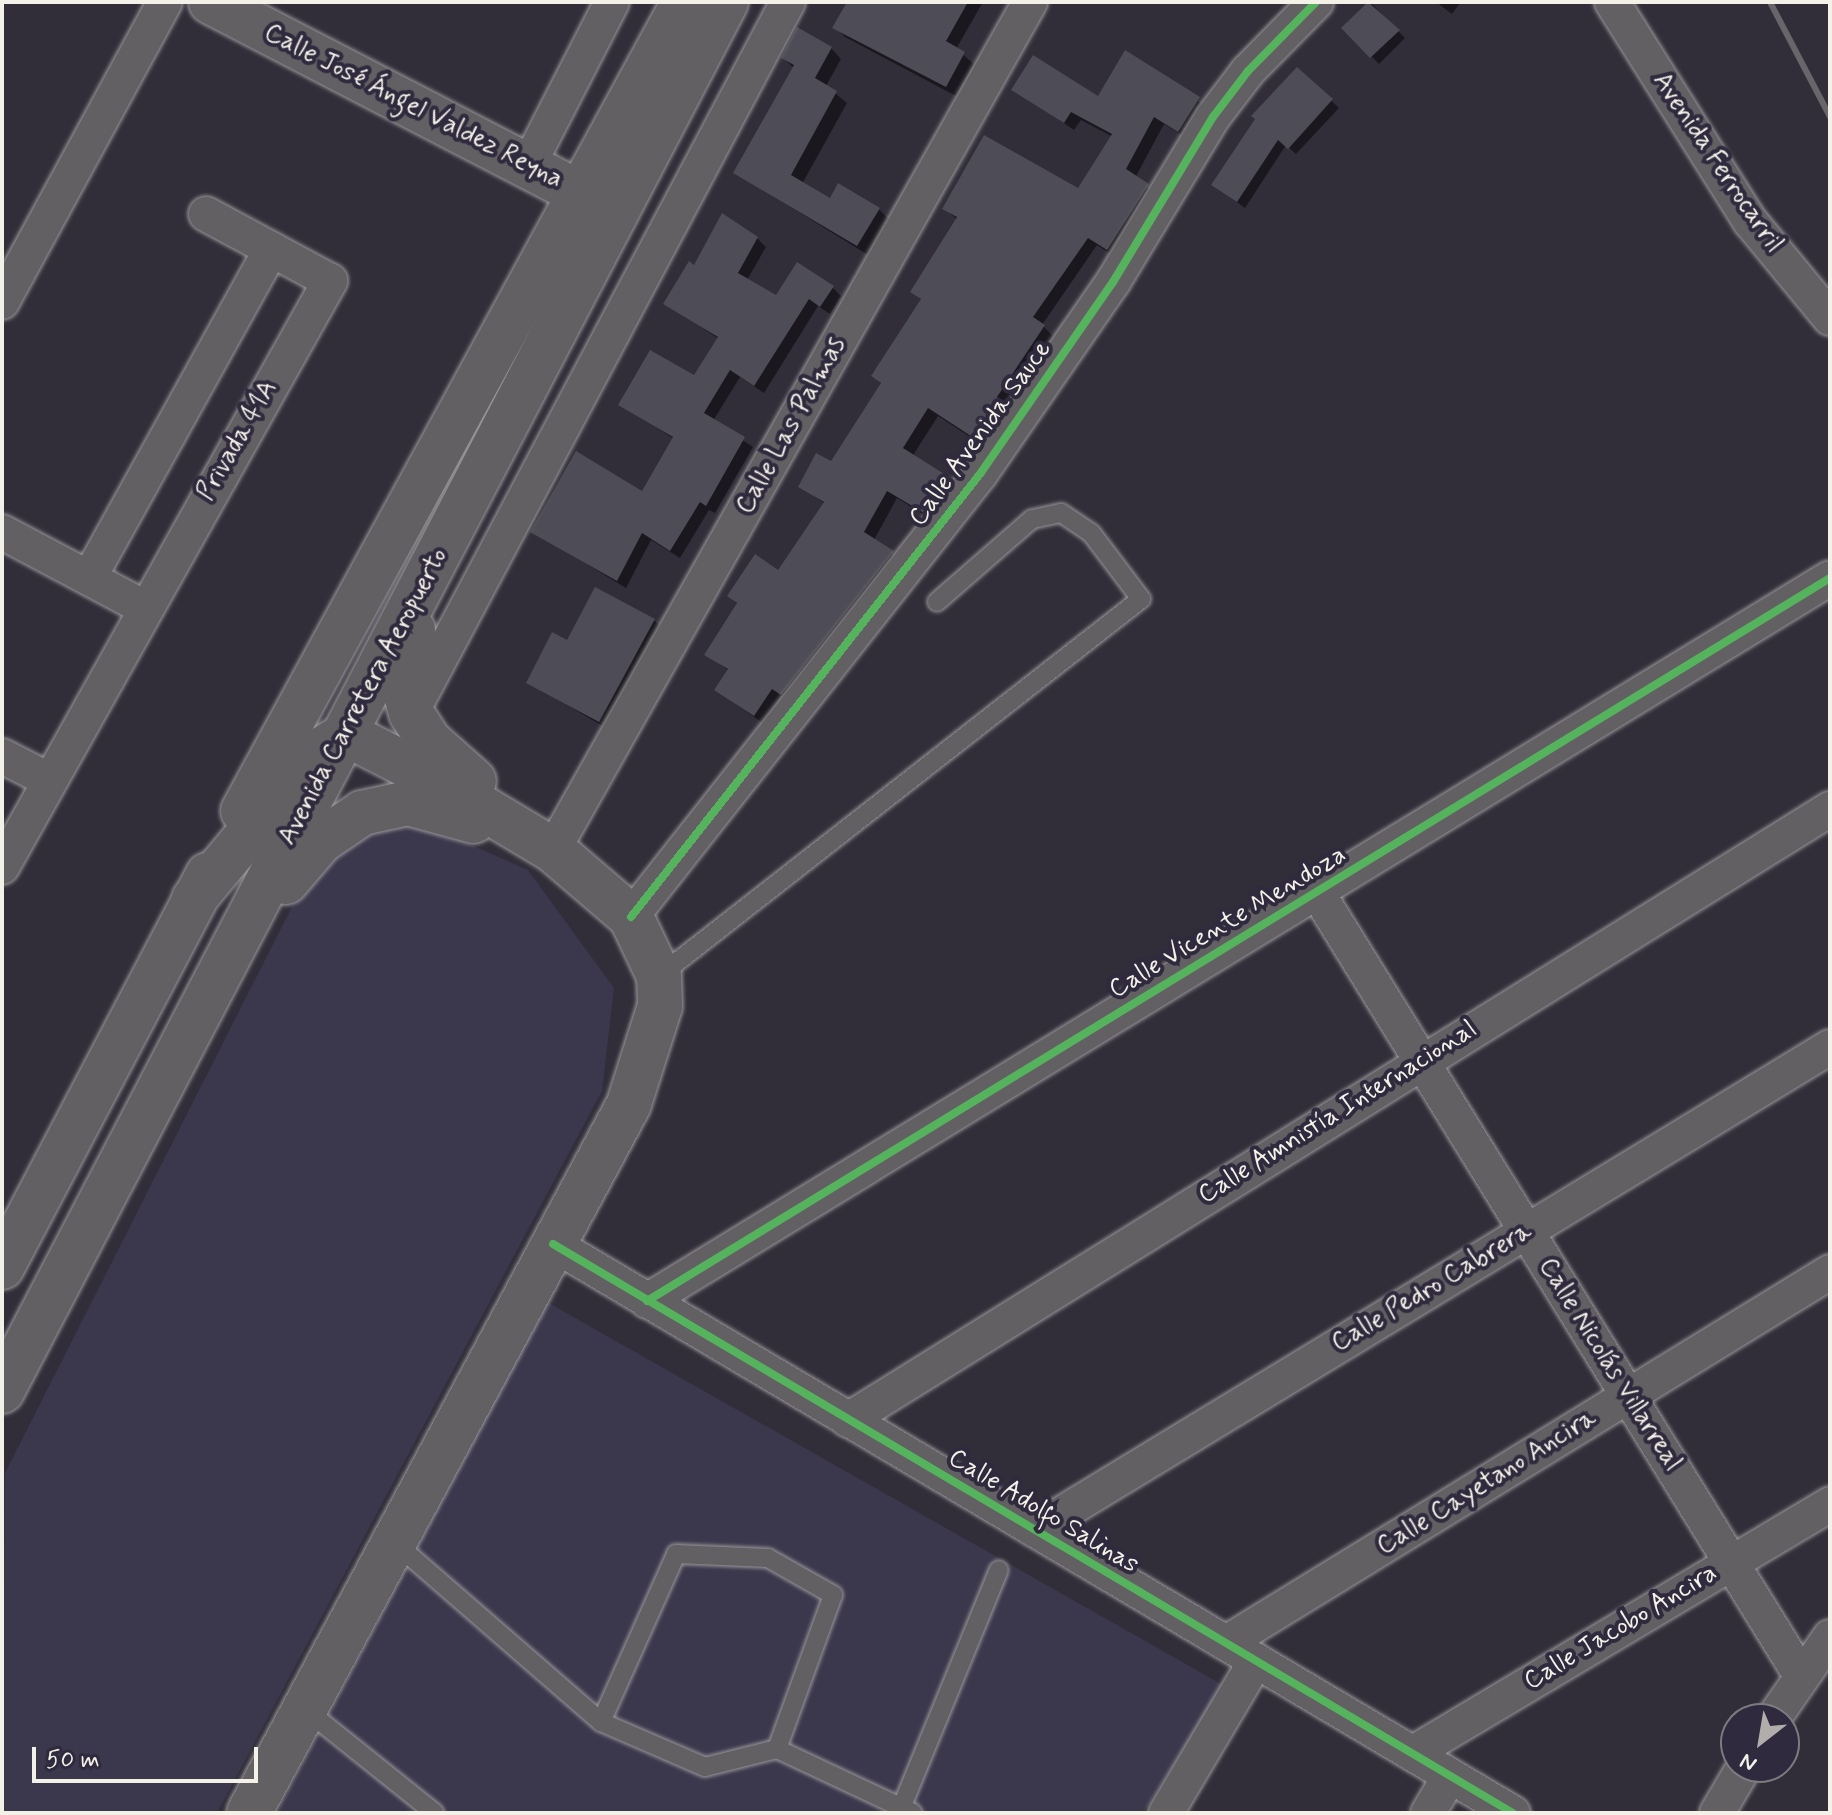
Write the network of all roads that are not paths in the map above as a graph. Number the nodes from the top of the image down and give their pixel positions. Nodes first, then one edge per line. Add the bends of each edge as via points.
1 (165, 2) edge
2 (211, 2) edge
3 (612, 2) edge
4 (684, 2) edge
5 (726, 2) edge
6 (788, 2) edge
7 (1030, 2) edge
8 (1316, 2) edge
9 (1612, 2) edge
10 (528, 166) junction
11 (598, 203) junction
12 (206, 214) dead end
13 (271, 249) junction
14 (2, 302) edge
15 (1830, 318) edge
16 (2, 532) edge
17 (442, 549) junction
18 (89, 578) junction
19 (1830, 578) edge
20 (937, 602) dead end
21 (143, 607) junction
22 (411, 713) junction
23 (346, 734) junction
24 (2, 756) edge
25 (49, 780) junction
26 (1830, 809) edge
27 (545, 845) junction
28 (2, 867) edge
29 (1317, 892) junction
30 (194, 899) junction
31 (631, 917) junction
32 (223, 962) junction
33 (659, 976) junction
34 (1830, 1047) edge
35 (1421, 1061) junction
36 (1525, 1230) junction
37 (553, 1244) junction
38 (2, 1266) edge
39 (1830, 1272) edge
40 (647, 1301) junction
41 (2, 1391) edge
42 (1628, 1396) junction
43 (848, 1420) junction
44 (1830, 1504) edge
45 (1035, 1530) junction
46 (394, 1542) junction
47 (1730, 1562) junction
48 (999, 1570) dead end
49 (1830, 1637) edge
50 (1226, 1643) junction
51 (1256, 1661) junction
52 (1800, 1674) junction
53 (1783, 1703) edge
54 (305, 1709) junction
55 (601, 1722) junction
56 (777, 1749) junction
57 (1413, 1753) junction
58 (1450, 1776) junction
59 (1735, 1783) edge
60 (907, 1810) edge
61 (249, 1813) edge
62 (435, 1813) edge
63 (1166, 1813) edge
64 (1428, 1813) edge
65 (1513, 1813) edge
66 (1717, 1813) edge

1 - 14 street
2 - 10 main road, Calle José Ángel Valdez Reyna
3 - 10 street
4 - 11 main road, Avenida Carretera Aeropuerto
5 - 11 main road, Avenida Carretera Aeropuerto
6 - 22 street
7 - 27 street, Calle Las Palmas
8 - 31 street, Calle Avenida Sauce via 1248,71 1213,117 1113,282 980,474
9 - 15 street, Avenida Ferrocarril via 1750,221
10 - 11 main road, Calle José Ángel Valdez Reyna
11 - 17 main road, Avenida Carretera Aeropuerto
11 - 30 main road, Avenida Carretera Aeropuerto
12 - 13 street, Privada 41A
13 - 18 street
13 - 21 street, Privada 41A via 330,281
16 - 18 street
17 - 22 main road via 405,658 404,688
17 - 23 main road, Avenida Carretera Aeropuerto
18 - 21 street
19 - 29 street, Calle Vicente Mendoza
20 - 33 lane via 1032,519 1061,513 1091,533 1141,599
21 - 25 street
22 - 27 main road via 429,741
23 - 27 main road
23 - 30 main road via 316,753
23 - 32 main road, Avenida Carretera Aeropuerto
24 - 25 street
25 - 28 street
26 - 35 street, Calle Amnistía Internacional
27 - 31 main road
27 - 32 main road via 408,803 362,813 321,841
29 - 35 street, Calle Nicolás Villarreal
29 - 40 street, Calle Vicente Mendoza
30 - 38 main road, Avenida Carretera Aeropuerto
31 - 33 main road
32 - 41 main road, Avenida Carretera Aeropuerto via 51,1305
33 - 37 main road via 660,1006 643,1068
34 - 36 street, Calle Pedro Cabrera
35 - 36 street, Calle Nicolás Villarreal
35 - 43 street, Calle Amnistía Internacional
36 - 42 street, Calle Nicolás Villarreal
36 - 45 street, Calle Pedro Cabrera
37 - 40 street, Calle Adolfo Salinas
37 - 46 main road
39 - 42 street, Calle Cayetano Ancira
40 - 43 street, Calle Adolfo Salinas
42 - 47 street, Calle Nicolás Villarreal
42 - 50 street, Calle Cayetano Ancira
43 - 45 street, Calle Adolfo Salinas
44 - 47 street, Calle Jacobo Ancira
45 - 50 street, Calle Adolfo Salinas
46 - 54 main road
46 - 55 lane
47 - 52 street, Calle Nicolás Villarreal
47 - 57 street, Calle Jacobo Ancira
48 - 60 lane
49 - 52 street
50 - 51 street, Calle Adolfo Salinas
51 - 57 street, Calle Adolfo Salinas
51 - 63 street
52 - 53 street
54 - 61 main road
54 - 62 lane
55 - 56 lane via 705,1767
55 - 56 lane via 676,1554 768,1558 833,1595
56 - 60 lane
57 - 58 street, Calle Adolfo Salinas
58 - 64 street
58 - 65 street, Calle Adolfo Salinas
59 - 66 street

